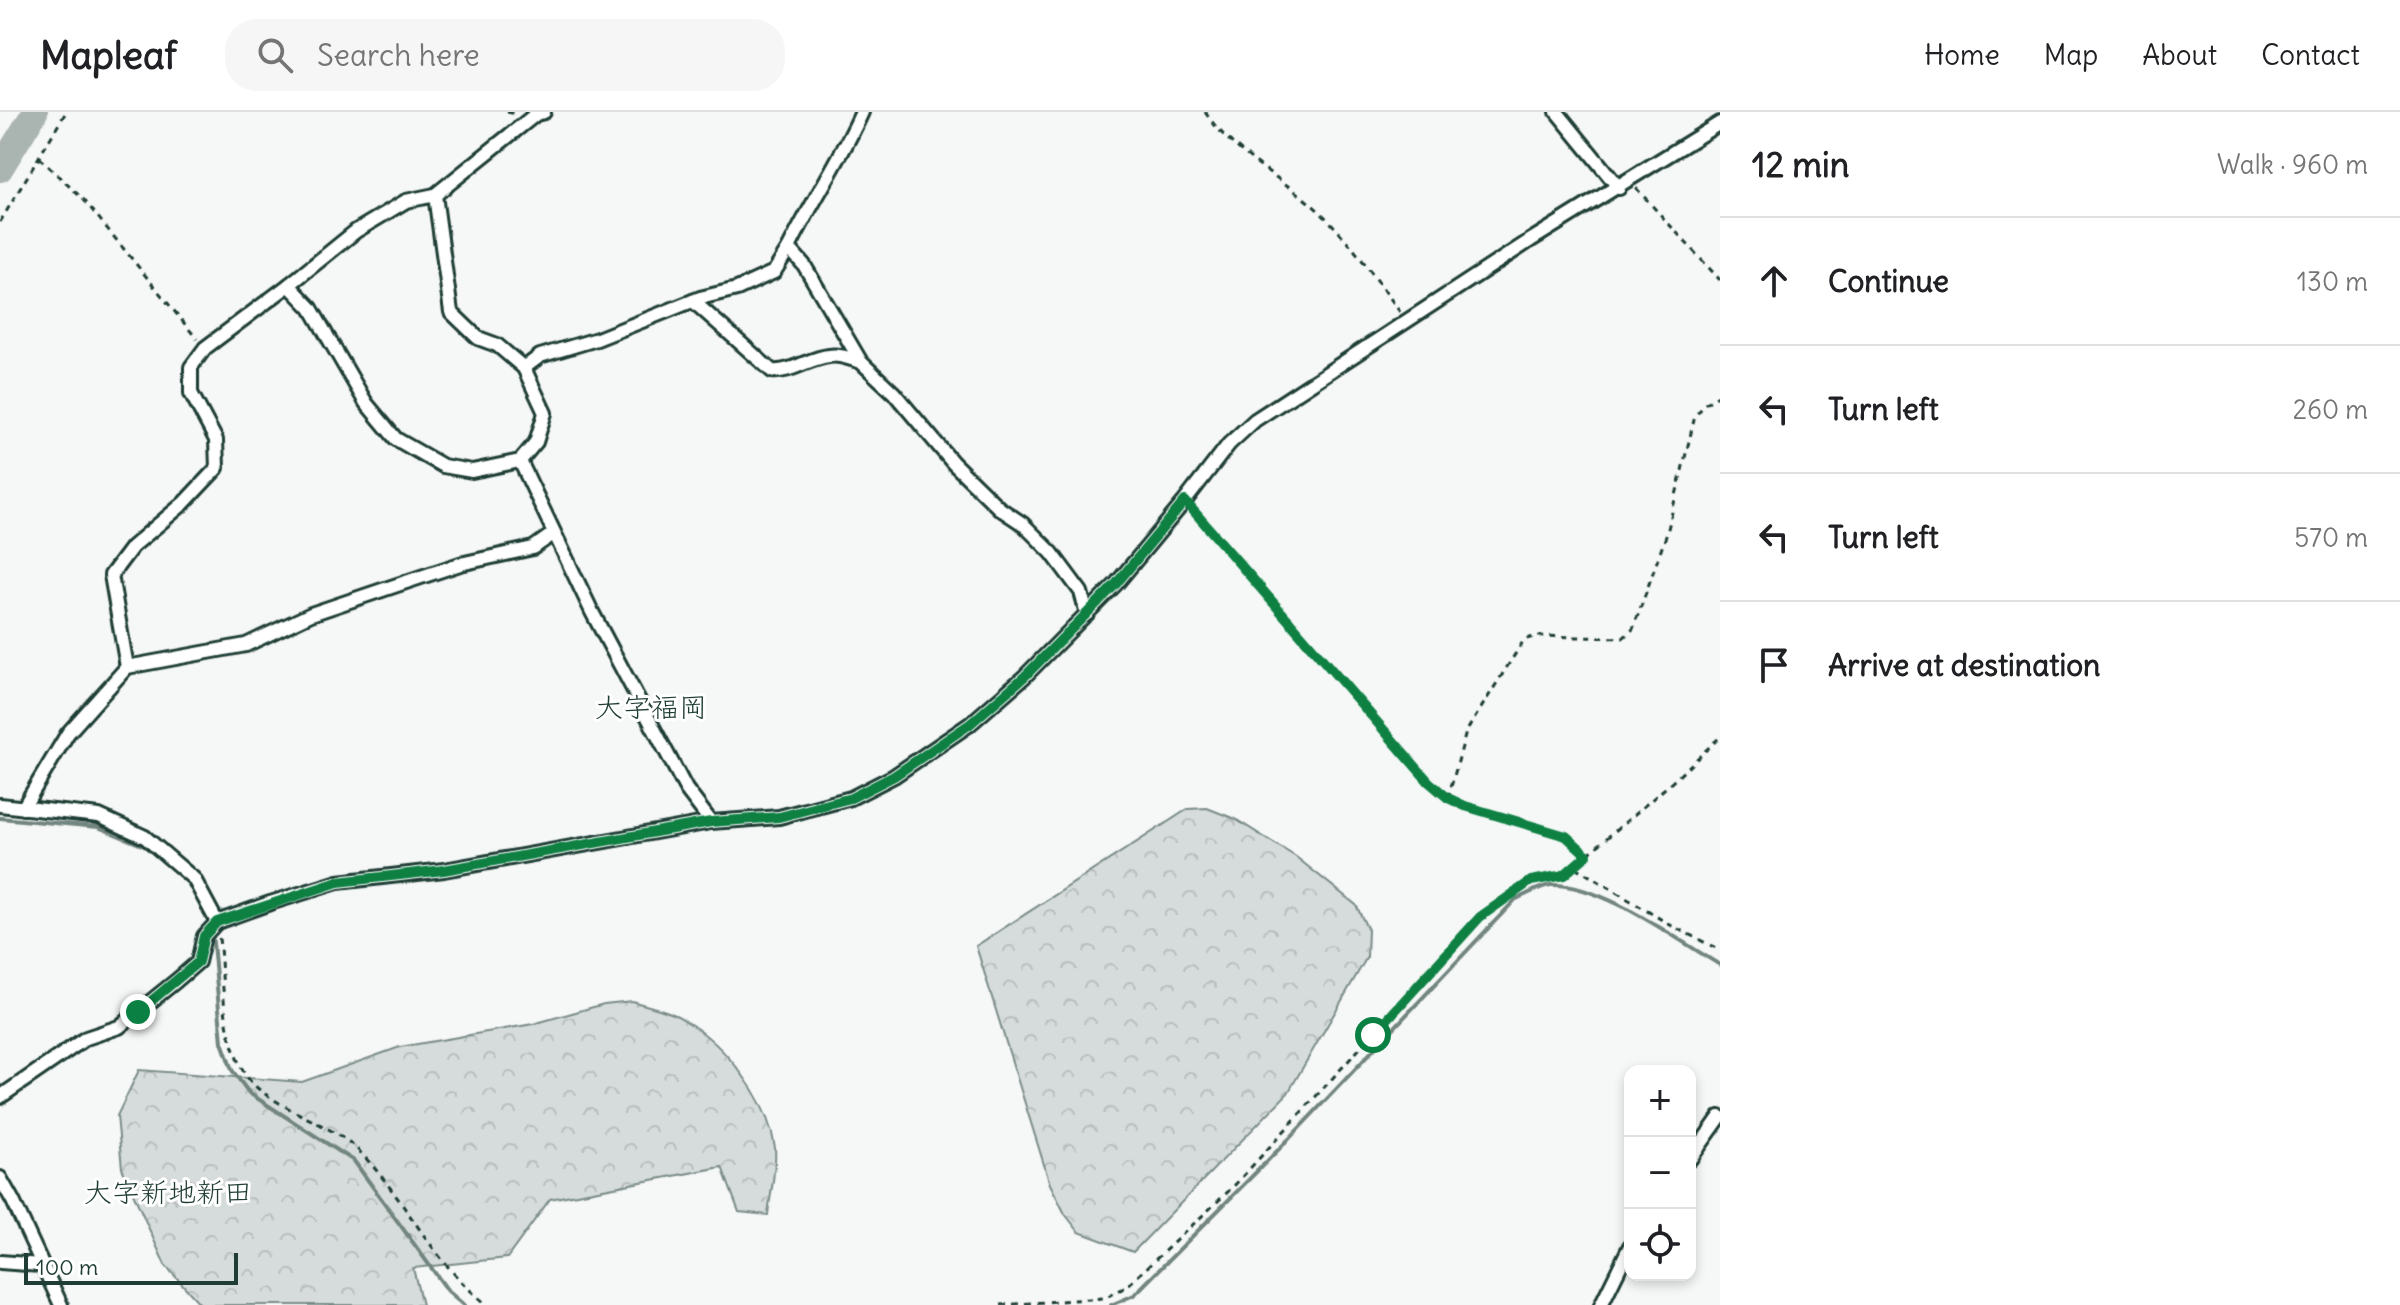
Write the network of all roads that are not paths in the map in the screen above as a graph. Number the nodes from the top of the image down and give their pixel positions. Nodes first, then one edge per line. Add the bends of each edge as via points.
1 (544, 112) edge
2 (862, 112) edge
3 (1557, 112) edge
4 (1720, 123) edge
5 (1624, 184) junction
6 (435, 195) junction
7 (789, 248) junction
8 (289, 285) junction
9 (693, 301) junction
10 (861, 362) junction
11 (524, 368) junction
12 (520, 461) junction
13 (553, 534) junction
14 (1087, 614) junction
15 (127, 667) junction
16 (0, 805) edge
17 (23, 808) junction
18 (711, 822) junction
19 (217, 922) junction
20 (0, 1097) edge
21 (1720, 1117) edge
22 (1696, 1151) edge
23 (0, 1178) edge
24 (1624, 1258) edge
25 (0, 1262) edge
26 (41, 1265) junction
27 (61, 1305) edge
28 (1601, 1305) edge

1 - 6 street
2 - 7 street
3 - 5 street
4 - 5 street
5 - 14 street via 1255,420
6 - 8 street via 406,201 356,231
6 - 11 street via 451,312 478,338 497,345
7 - 9 street via 774,272
7 - 10 street
8 - 12 street via 311,308 366,403 396,439 443,466 472,471
8 - 15 street via 205,348 191,367 191,393 216,440 217,468 132,547 111,575
9 - 10 street via 772,371 832,355
9 - 11 street via 540,356
10 - 14 street via 953,463 1052,553 1081,592
11 - 12 street via 545,413 536,442
12 - 13 street
13 - 15 street via 533,548 460,564 311,614 246,645
13 - 18 street via 686,789
14 - 18 street via 970,724 894,776 851,798 779,817
15 - 17 street via 68,733
16 - 17 street
17 - 19 street via 99,816 145,837 194,879
18 - 19 street via 444,870 338,882
19 - 20 street via 204,936 198,962 119,1027 86,1038
21 - 22 street
23 - 26 street
24 - 28 street
25 - 26 street
26 - 27 street

